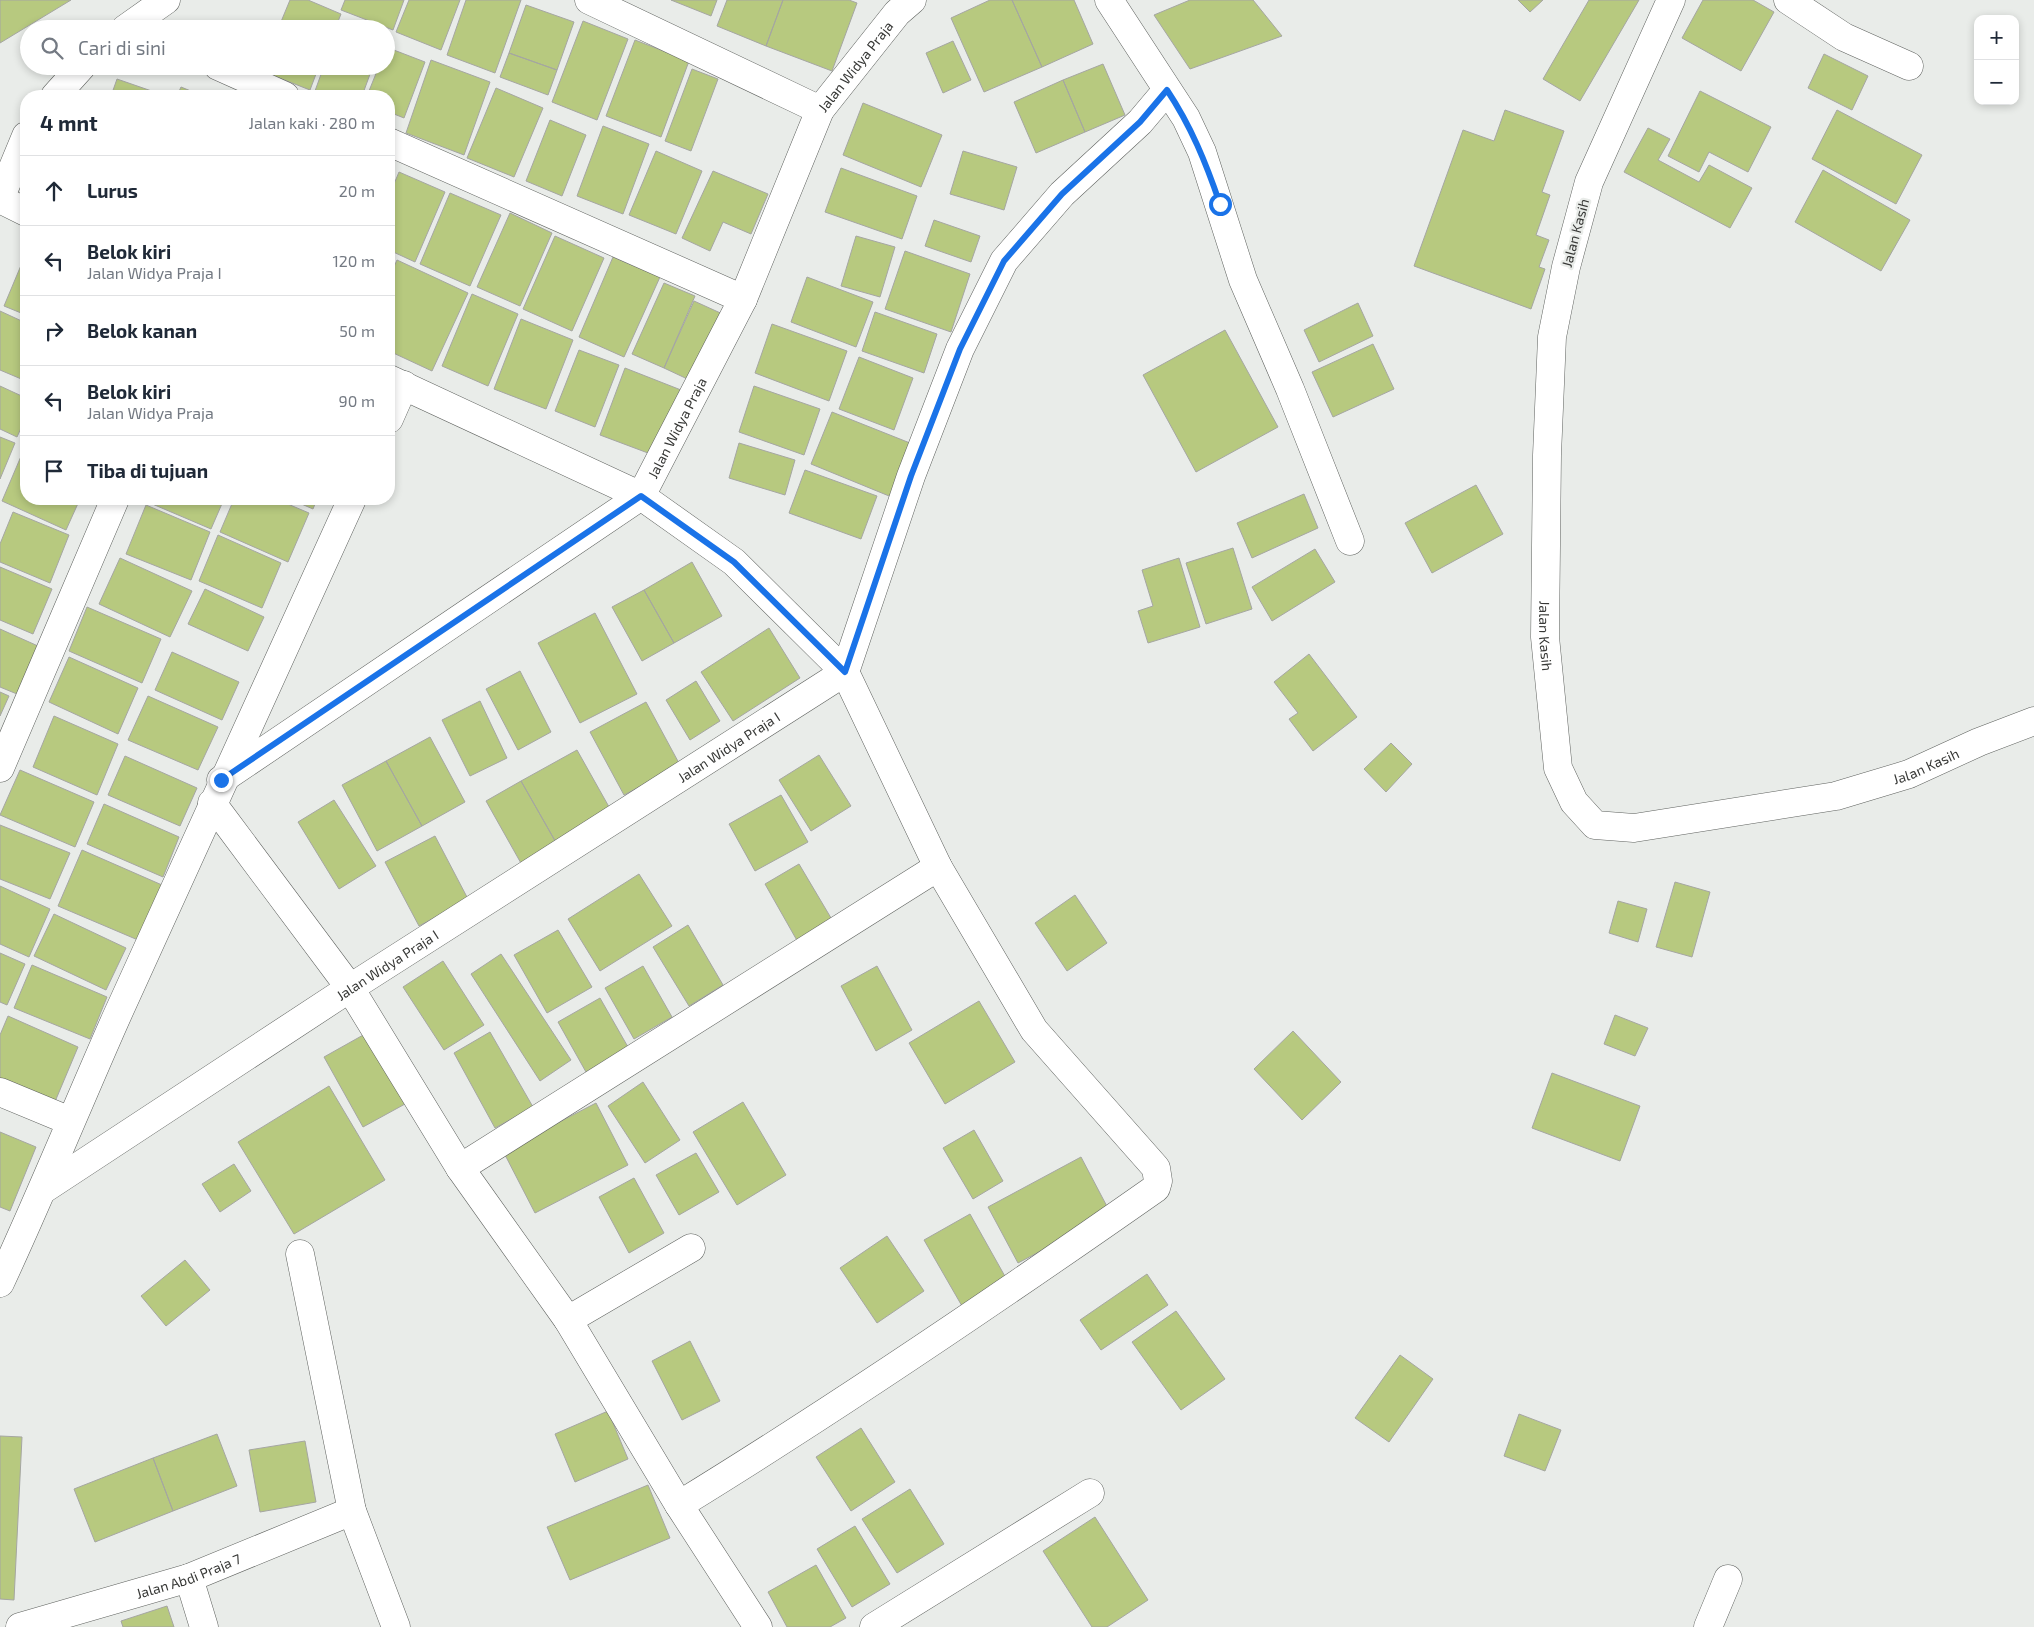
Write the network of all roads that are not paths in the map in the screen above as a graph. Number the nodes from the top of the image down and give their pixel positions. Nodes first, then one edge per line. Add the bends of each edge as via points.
1 (166, 0) edge
2 (589, 0) edge
3 (912, 0) edge
4 (1109, 0) edge
5 (1671, 0) edge
6 (1788, 0) edge
7 (139, 20) edge
8 (1909, 66) dead end
9 (74, 75) edge
10 (238, 75) edge
11 (60, 90) edge
12 (272, 90) edge
13 (1167, 90) junction
14 (820, 110) junction
15 (395, 145) edge
16 (20, 151) edge
17 (0, 199) edge
18 (20, 209) edge
19 (743, 299) junction
20 (396, 382) edge
21 (641, 496) junction
22 (113, 505) edge
23 (349, 505) edge
24 (1350, 541) dead end
25 (845, 672) junction
26 (2034, 721) edge
27 (0, 768) edge
28 (217, 792) junction
29 (938, 866) junction
30 (350, 988) junction
31 (0, 1092) edge
32 (70, 1122) junction
33 (460, 1168) junction
34 (44, 1189) junction
35 (691, 1248) dead end
36 (300, 1254) dead end
37 (0, 1283) edge
38 (568, 1320) junction
39 (1090, 1492) dead end
40 (679, 1505) junction
41 (352, 1511) junction
42 (189, 1578) junction
43 (1728, 1579) dead end
44 (20, 1627) edge
45 (204, 1627) edge
46 (396, 1627) edge
47 (758, 1627) edge
48 (874, 1627) edge
49 (1708, 1627) edge

1 - 7 street
2 - 14 street
3 - 14 street, Jalan Widya Praja via 897,14
4 - 13 street
5 - 26 street, Jalan Kasih via 1589,182 1566,267 1552,337 1545,637 1558,768 1574,802 1595,825 1634,828 1836,796 1909,774
6 - 8 street via 1844,36
9 - 11 street
10 - 12 street
13 - 24 street via 1186,118 1202,152 1244,280
13 - 25 street via 1140,122 1062,194 1004,261 960,349 911,476
14 - 19 street, Jalan Widya Praja
15 - 19 street
16 - 17 street
17 - 18 street
19 - 21 street, Jalan Widya Praja
20 - 21 street
21 - 25 street via 734,562
21 - 28 street, Jalan Widya Praja
22 - 27 street
23 - 28 street
25 - 29 street
25 - 30 street, Jalan Widya Praja I
28 - 30 street
28 - 32 street
29 - 33 street
29 - 40 street via 1034,1030 1156,1168 1156,1188 807,1426
30 - 33 street
30 - 34 street, Jalan Widya Praja I
31 - 32 street
32 - 34 street
33 - 38 street
34 - 37 street
35 - 38 street
36 - 41 street
38 - 40 street
39 - 48 street
40 - 47 street
41 - 42 street, Jalan Abdi Praja 7
41 - 46 street
42 - 44 street, Jalan Abdi Praja 7
42 - 45 street
43 - 49 street

